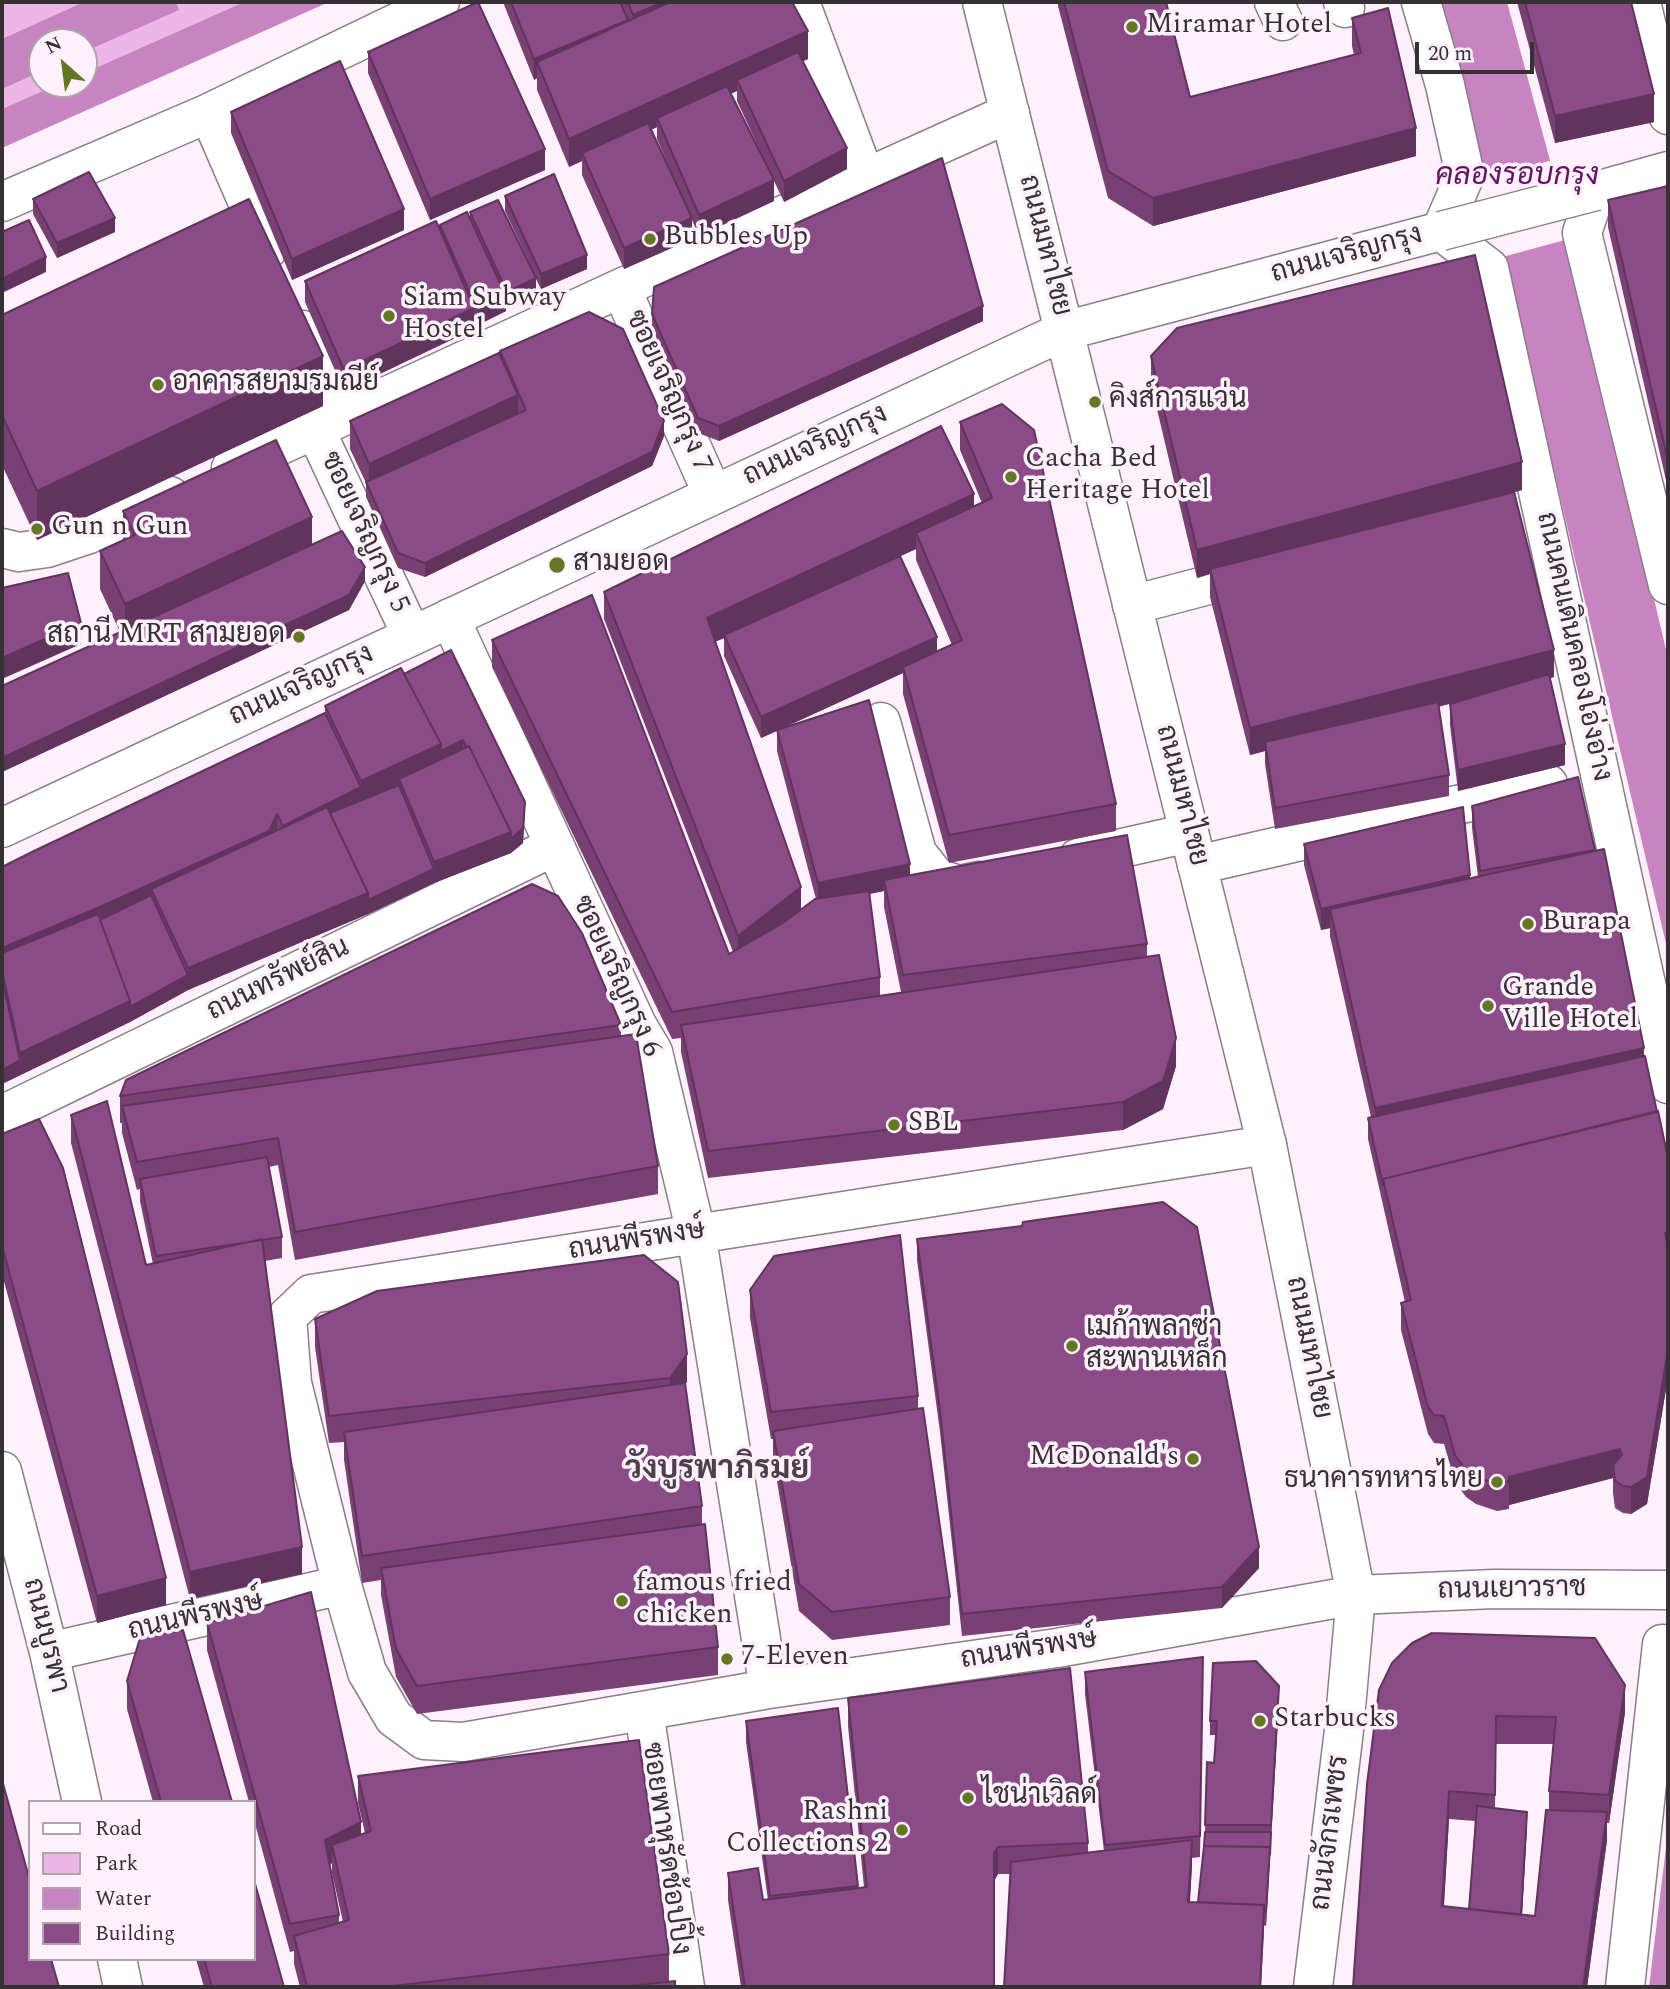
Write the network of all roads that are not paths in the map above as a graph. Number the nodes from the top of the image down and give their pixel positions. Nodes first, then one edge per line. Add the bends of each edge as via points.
1 (440, 2) edge
2 (800, 2) edge
3 (982, 2) edge
4 (1421, 2) edge
5 (1641, 2) edge
6 (209, 113) junction
7 (1010, 113) junction
8 (1668, 116) edge
9 (1668, 171) edge
10 (865, 177) junction
11 (1596, 191) junction
12 (2, 202) edge
13 (258, 225) junction
14 (1441, 231) junction
15 (221, 243) edge
16 (621, 288) junction
17 (1064, 331) junction
18 (328, 423) junction
19 (713, 495) junction
20 (1539, 498) junction
21 (1500, 509) edge
22 (2, 548) edge
23 (1290, 564) edge
24 (1668, 585) edge
25 (1132, 605) junction
26 (450, 618) junction
27 (412, 636) junction
28 (881, 722) dead end
29 (1548, 784) edge
30 (2, 828) edge
31 (555, 846) junction
32 (1193, 849) junction
33 (1668, 1084) edge
34 (2, 1115) edge
35 (1267, 1145) junction
36 (696, 1233) junction
37 (3, 1477) edge
38 (342, 1585) junction
39 (1668, 1590) edge
40 (1356, 1595) junction
41 (1662, 1644) dead end
42 (49, 1652) junction
43 (769, 1689) junction
44 (644, 1711) junction
45 (82, 1800) edge
46 (117, 1961) edge
47 (123, 1987) edge
48 (685, 1987) edge
49 (1313, 1987) edge
50 (1625, 1987) edge

1 - 6 street
2 - 10 street
3 - 7 street, ถนนมหาไชย
4 - 14 street via 1465,175
5 - 8 street
6 - 12 street
6 - 13 street, ซอยเจริญกรุง 5
7 - 10 street
7 - 17 street, ถนนมหาไชย
9 - 11 street, ถนนเจริญกรุง
10 - 16 street
11 - 14 street, ถนนเจริญกรุง, bridge
11 - 24 street via 1582,233
13 - 15 street
13 - 18 street, ซอยเจริญกรุง 5 via 285,289
14 - 17 street, ถนนเจริญกรุง
14 - 20 street, ถนนคนเดินคลองโอ่งอ่าง via 1489,268
16 - 18 street
16 - 19 street, ซอยเจริญกรุง 7
17 - 19 street, ถนนเจริญกรุง
17 - 25 street, ถนนมหาไชย
18 - 22 street via 89,534 47,548 19,552
18 - 27 street, ซอยเจริญกรุง 5
19 - 26 street, ถนนเจริญกรุง
20 - 21 street
20 - 33 street, ถนนคนเดินคลองโอ่งอ่าง
23 - 25 street
25 - 32 street, ถนนมหาไชย
26 - 27 street, ถนนเจริญกรุง
26 - 31 street, ซอยเจริญกรุง 6
27 - 30 street, ถนนเจริญกรุง
28 - 32 street via 917,853 937,878 959,885 1027,870
29 - 32 street
31 - 34 street, ถนนทรัพย์สิน
31 - 36 street, ซอยเจริญกรุง 6 via 636,1025 653,1052
32 - 35 street, ถนนมหาไชย
35 - 36 street, ถนนพีรพงษ์
35 - 40 street, ถนนมหาไชย
36 - 38 street, ถนนพีรพงษ์ via 311,1293 287,1317 292,1383
36 - 43 street, ซอยเจริญกรุง 6
37 - 42 street, ถนนบูรพา
38 - 42 street, ถนนพีรพงษ์
38 - 44 street, ถนนพีรพงษ์ via 367,1672 394,1718 424,1740 463,1742
39 - 40 street, ถนนเยาวราช via 1494,1589
40 - 43 street, ถนนพีรพงษ์ via 1057,1648
40 - 49 street, ถนนจักรเพชร
41 - 50 street
42 - 45 street, ถนนบูรพา
43 - 44 street, ถนนพีรพงษ์
44 - 48 street, ซอยพาหุรัดช้อปปิ้ง
46 - 47 street

